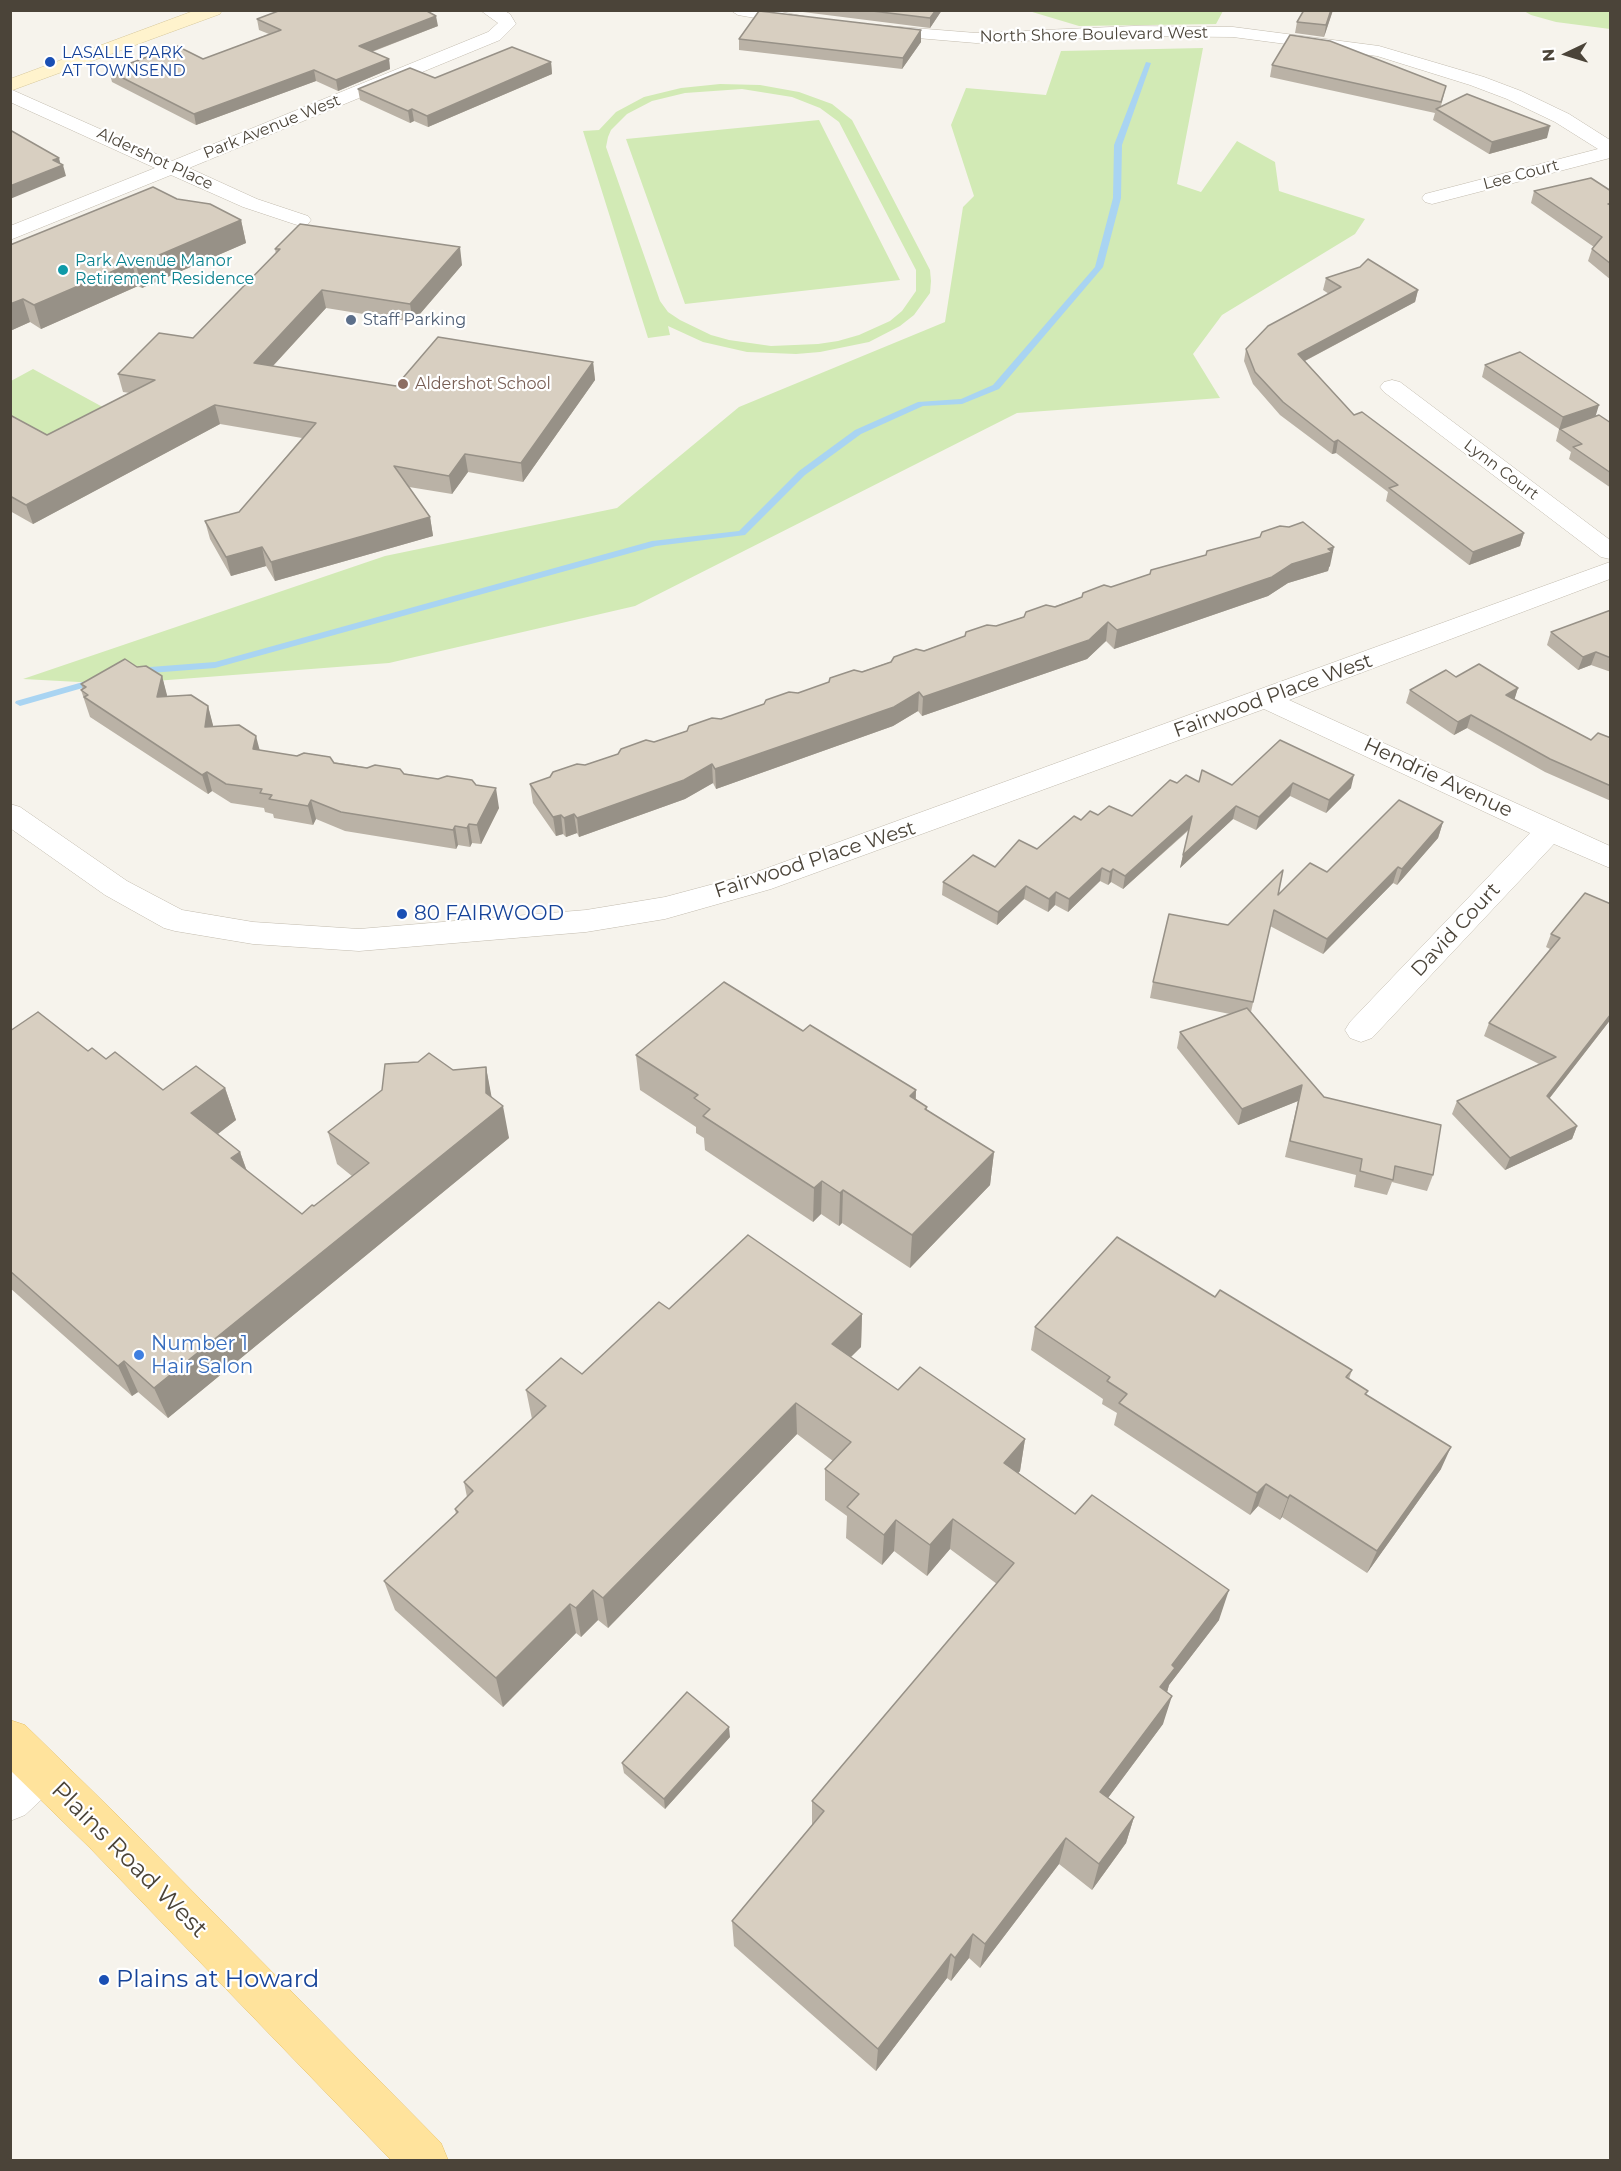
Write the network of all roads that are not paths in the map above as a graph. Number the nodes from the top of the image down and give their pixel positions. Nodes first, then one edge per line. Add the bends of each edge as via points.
1 (214, 10) edge
2 (488, 10) edge
3 (738, 10) edge
4 (820, 23) edge
5 (861, 28) edge
6 (10, 86) edge
7 (10, 95) edge
8 (1611, 150) edge
9 (173, 167) junction
10 (1432, 198) dead end
11 (301, 220) dead end
12 (10, 234) edge
13 (1392, 387) dead end
14 (1611, 552) edge
15 (1611, 570) edge
16 (1265, 699) junction
17 (10, 814) edge
18 (1550, 831) junction
19 (1611, 858) edge
20 (1361, 1030) dead end
21 (10, 1740) edge
22 (26, 1785) edge
23 (424, 2160) edge

1 - 6 main road
2 - 9 street, Park Avenue West via 504,18 507,24 494,36
3 - 4 street
5 - 8 street, North Shore Boulevard West via 976,38 1134,31 1233,32 1379,51 1515,95 1562,118
7 - 9 street, Aldershot Place
8 - 10 street, Lee Court
9 - 11 street, Aldershot Place via 250,203
9 - 12 street, Park Avenue West
13 - 14 street, Lynn Court
15 - 16 street, Fairwood Place West
16 - 17 street, Fairwood Place West via 760,882 665,908 574,922 359,940 253,933 175,920 116,888
16 - 18 street, Hendrie Avenue
18 - 19 street, Hendrie Avenue
18 - 20 street, David Court
21 - 22 main road, Plains Road West
22 - 23 main road, Plains Road West via 105,1833

